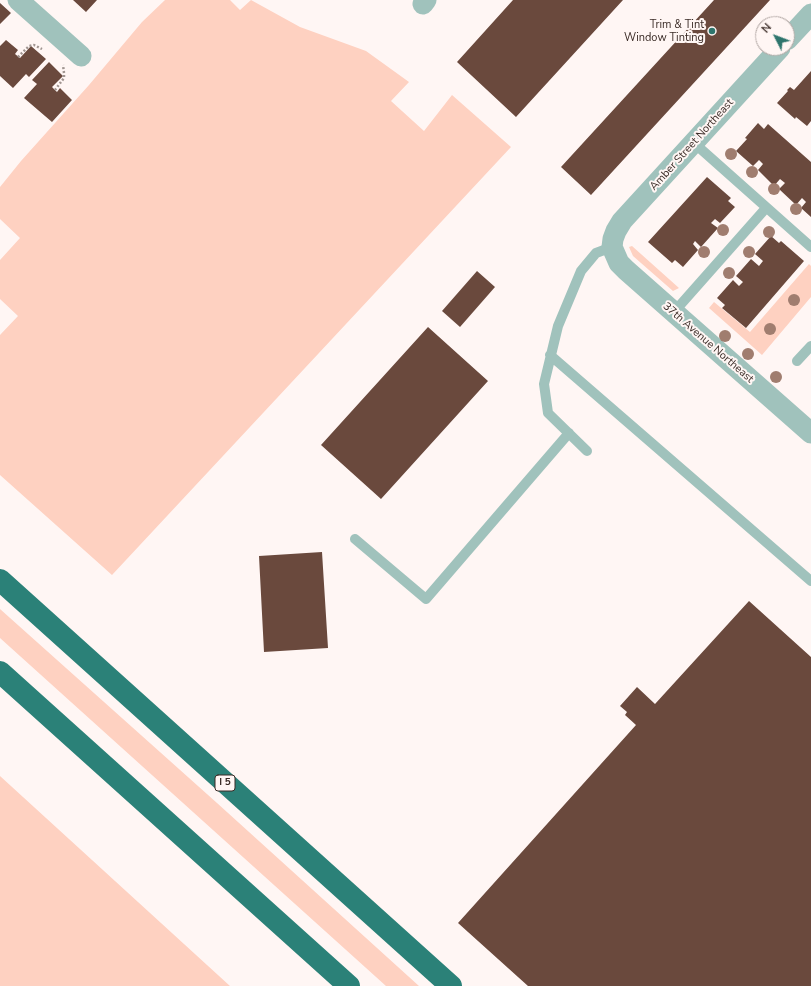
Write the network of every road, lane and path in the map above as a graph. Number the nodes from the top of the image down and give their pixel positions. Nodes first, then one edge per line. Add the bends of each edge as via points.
1 (18, 0) edge
2 (810, 16) edge
3 (795, 32) edge
4 (42, 49) dead end
5 (18, 56) dead end
6 (773, 56) edge
7 (72, 59) joint
8 (55, 90) dead end
9 (694, 143) junction
10 (766, 208) junction
11 (612, 247) junction
12 (811, 247) edge
13 (674, 312) junction
14 (811, 346) edge
15 (550, 355) junction
16 (797, 361) dead end
17 (569, 433) junction
18 (811, 433) edge
19 (587, 451) dead end
20 (355, 539) dead end
21 (0, 580) edge
22 (811, 581) edge
23 (0, 672) edge
24 (349, 986) edge
25 (451, 986) edge

1 - 7 street
2 - 3 street
4 - 5 path via 34,45 28,46
6 - 9 street, Amber Street Northeast
7 - 8 path via 64,78
9 - 10 lane
9 - 11 street, Amber Street Northeast via 622,221 616,231
10 - 12 lane
10 - 13 lane
11 - 13 street, 37th Avenue Northeast via 619,263
11 - 15 lane via 596,254 581,271 558,326
13 - 18 street, 37th Avenue Northeast
14 - 16 lane
15 - 17 lane via 544,384 548,413
15 - 22 lane
17 - 19 lane
17 - 20 lane via 426,599
21 - 25 highway, I 5
23 - 24 highway

